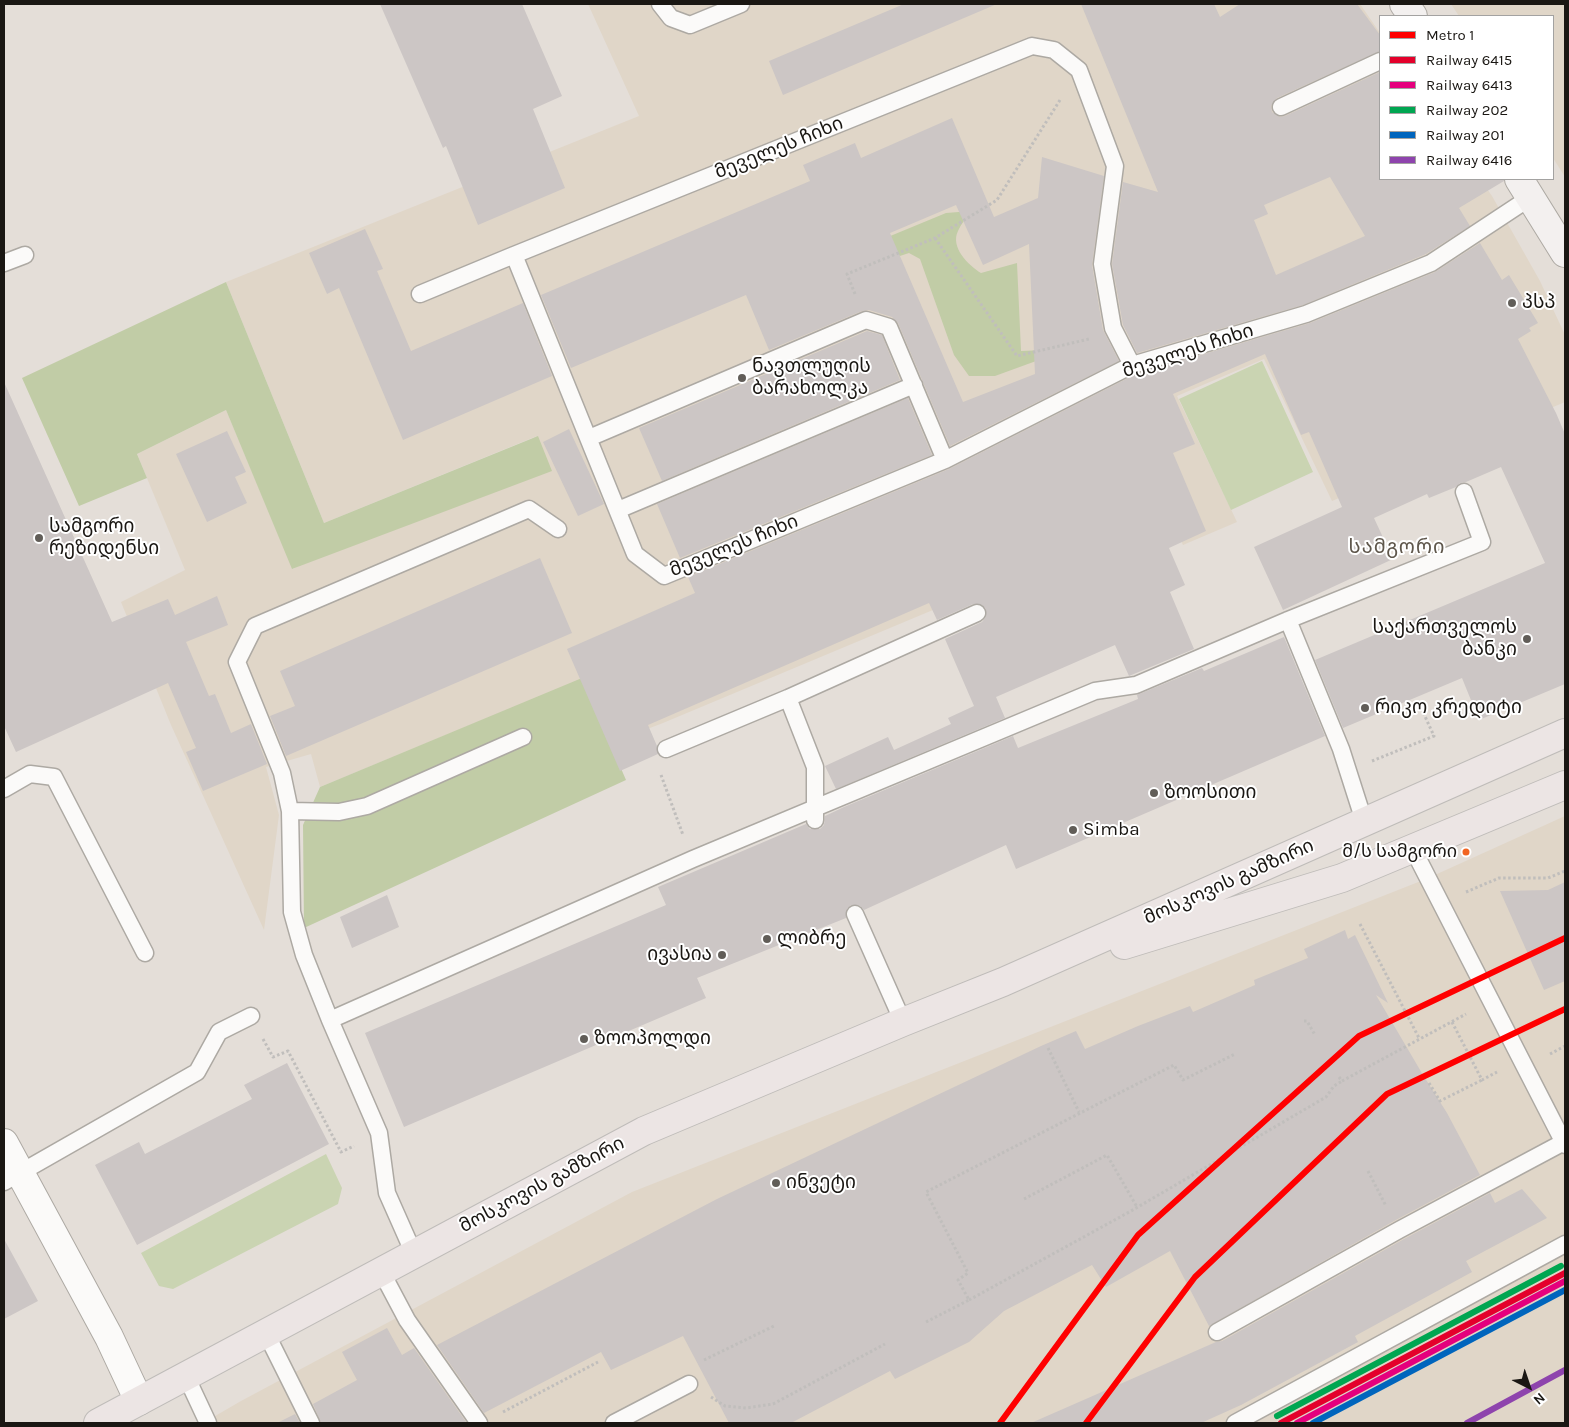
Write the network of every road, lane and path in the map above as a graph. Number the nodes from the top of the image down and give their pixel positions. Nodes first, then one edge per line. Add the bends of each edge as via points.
1 (660, 4) edge
2 (741, 4) edge
3 (1404, 4) edge
4 (1412, 15) edge
5 (1379, 61) edge
6 (1079, 70) junction
7 (1281, 107) dead end
8 (1525, 188) edge
9 (935, 238) junction
10 (1565, 253) edge
11 (24, 255) dead end
12 (514, 256) junction
13 (4, 263) edge
14 (420, 294) dead end
15 (866, 320) junction
16 (1113, 328) junction
17 (1132, 365) junction
18 (914, 386) junction
19 (589, 438) junction
20 (946, 460) junction
21 (1464, 492) dead end
22 (618, 510) junction
23 (558, 529) dead end
24 (977, 613) dead end
25 (1288, 620) junction
26 (788, 698) junction
27 (1423, 712) dead end
28 (1565, 733) edge
29 (523, 737) dead end
30 (666, 749) joint
31 (1371, 761) dead end
32 (1565, 785) edge
33 (4, 789) edge
34 (290, 811) junction
35 (815, 814) junction
36 (1364, 821) junction
37 (1413, 849) junction
38 (693, 860) junction
39 (1565, 871) edge
40 (1440, 903) junction
41 (855, 914) dead end
42 (1360, 924) dead end
43 (145, 953) dead end
44 (1003, 982) junction
45 (1491, 1001) junction
46 (251, 1016) joint
47 (330, 1020) junction
48 (1304, 1021) dead end
49 (903, 1022) junction
50 (1452, 1022) junction
51 (1315, 1035) dead end
52 (1419, 1038) junction
53 (1048, 1048) dead end
54 (1235, 1054) dead end
55 (1521, 1059) junction
56 (1482, 1080) junction
57 (1430, 1083) dead end
58 (1079, 1112) junction
59 (379, 1133) junction
60 (4, 1143) edge
61 (1565, 1144) edge
62 (1368, 1171) dead end
63 (12, 1177) edge
64 (1024, 1200) dead end
65 (1137, 1207) junction
66 (1399, 1230) junction
67 (1565, 1244) edge
68 (414, 1254) junction
69 (381, 1271) junction
70 (969, 1300) junction
71 (926, 1322) dead end
72 (774, 1326) dead end
73 (1216, 1332) dead end
74 (266, 1333) junction
75 (885, 1344) dead end
76 (598, 1362) dead end
77 (186, 1376) junction
78 (689, 1384) junction
79 (139, 1401) junction
80 (498, 1414) dead end
81 (98, 1423) edge
82 (208, 1423) edge
83 (311, 1423) edge
84 (479, 1423) edge
85 (614, 1423) edge
86 (1234, 1423) edge

1 - 2 lane via 671,18 690,25
3 - 4 street
5 - 7 lane
6 - 9 path via 997,200
6 - 12 lane, მეველეს ჩიხი via 1054,50 1032,46
6 - 16 lane via 1115,166 1102,264
8 - 10 street
8 - 17 lane, მეველეს ჩიხი via 1431,263 1306,314
9 - 15 path via 847,274
9 - 16 path via 1017,356 1086,340
11 - 13 lane
12 - 14 lane
12 - 19 lane, მეველეს ჩიხი
15 - 18 lane via 889,327
15 - 19 lane
16 - 17 lane
17 - 20 lane, მეველეს ჩიხი
18 - 20 lane
18 - 22 lane
19 - 22 lane, მეველეს ჩიხი
20 - 22 lane, მეველეს ჩიხი via 664,576 635,554
21 - 25 lane via 1482,542
23 - 34 lane via 529,509 255,626 237,662 282,774
24 - 26 lane
25 - 35 lane via 1136,685 1095,691
25 - 36 lane via 1341,748
26 - 30 lane
26 - 35 lane via 815,767
27 - 31 path via 1434,736
28 - 36 main road, მოსკოვის გამზირი
29 - 34 lane via 367,806 339,812
30 - 38 path via 656,761
32 - 37 main road, მოსკოვის გამზირი
33 - 43 lane via 30,774 54,777
34 - 47 lane via 292,912 304,955
35 - 38 lane
36 - 44 main road, მოსკოვის გამზირი
37 - 40 lane
37 - 44 main road, მოსკოვის გამზირი via 1342,878
38 - 47 lane
39 - 40 path via 1548,878 1499,878
40 - 45 lane
41 - 49 lane
42 - 52 path
44 - 49 main road, მოსკოვის გამზირი
45 - 50 path
45 - 55 lane
46 - 59 path via 273,1057 288,1050 341,1152
46 - 63 lane via 219,1032 197,1072
47 - 59 lane
48 - 51 path via 1307,1020
49 - 68 main road, მოსკოვის გამზირი via 644,1130
50 - 52 path
50 - 56 path
52 - 65 path via 1340,1079 1326,1097
53 - 58 path
54 - 58 path via 1183,1080 1174,1065
55 - 56 path
55 - 61 lane
56 - 57 path via 1440,1101
58 - 70 path via 926,1192 968,1273 958,1280
59 - 68 lane via 387,1193
60 - 63 street
61 - 66 lane
62 - 66 path
63 - 79 street via 109,1337
64 - 65 path via 1107,1155
65 - 70 path
66 - 73 lane
67 - 86 lane
68 - 69 main road, მოსკოვის გამზირი
69 - 74 main road, მოსკოვის გამზირი
69 - 84 lane via 407,1320
70 - 71 path
72 - 78 path via 695,1365 686,1374
74 - 77 main road, მოსკოვის გამზირი
74 - 83 lane
75 - 78 path via 773,1404 746,1408 725,1406
76 - 80 path
77 - 79 main road, მოსკოვის გამზირი
77 - 82 lane
78 - 85 lane
79 - 81 main road, მოსკოვის გამზირი

